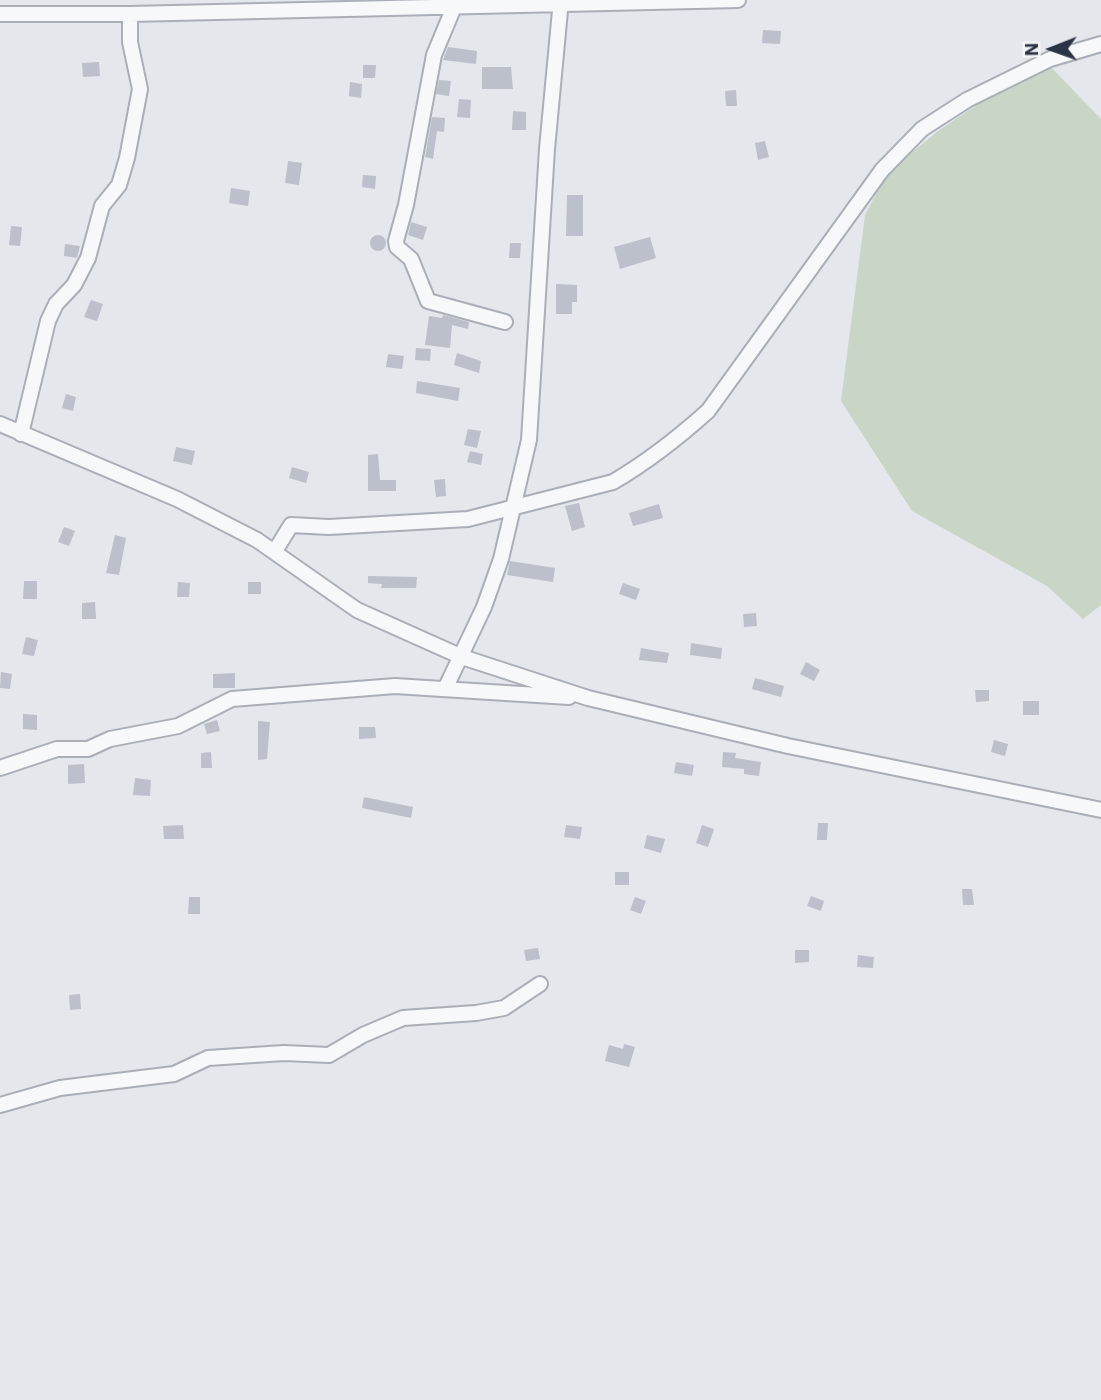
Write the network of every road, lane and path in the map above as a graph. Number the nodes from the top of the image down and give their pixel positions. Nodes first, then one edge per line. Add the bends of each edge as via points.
1 (738, 0) edge
2 (561, 1) edge
3 (455, 3) edge
4 (0, 14) edge
5 (130, 14) junction
6 (1101, 44) edge
7 (505, 322) dead end
8 (0, 424) edge
9 (21, 434) junction
10 (514, 506) junction
11 (275, 551) junction
12 (462, 657) junction
13 (446, 687) junction
14 (588, 698) junction
15 (0, 768) edge
16 (1101, 810) edge
17 (540, 984) dead end
18 (0, 1105) edge

1 - 2 street
2 - 3 street
2 - 10 street via 529,440
3 - 5 street
3 - 7 street via 434,54 396,241 411,259 428,301
4 - 5 street
5 - 9 street via 130,42 140,89 127,158 119,185 102,206 88,258 48,321
6 - 10 street via 1050,59 967,100 922,129 882,170 708,411 678,438 613,482
8 - 9 street
9 - 11 street via 177,499
10 - 11 street via 468,519 291,526
10 - 12 street via 501,559
11 - 12 street via 357,610
12 - 13 street
12 - 14 street
13 - 14 street
13 - 15 street via 346,688 232,699 178,726 110,739 88,749 57,749
14 - 16 street via 788,746
17 - 18 street via 504,1008 403,1018 329,1055 208,1058 174,1074 60,1088

